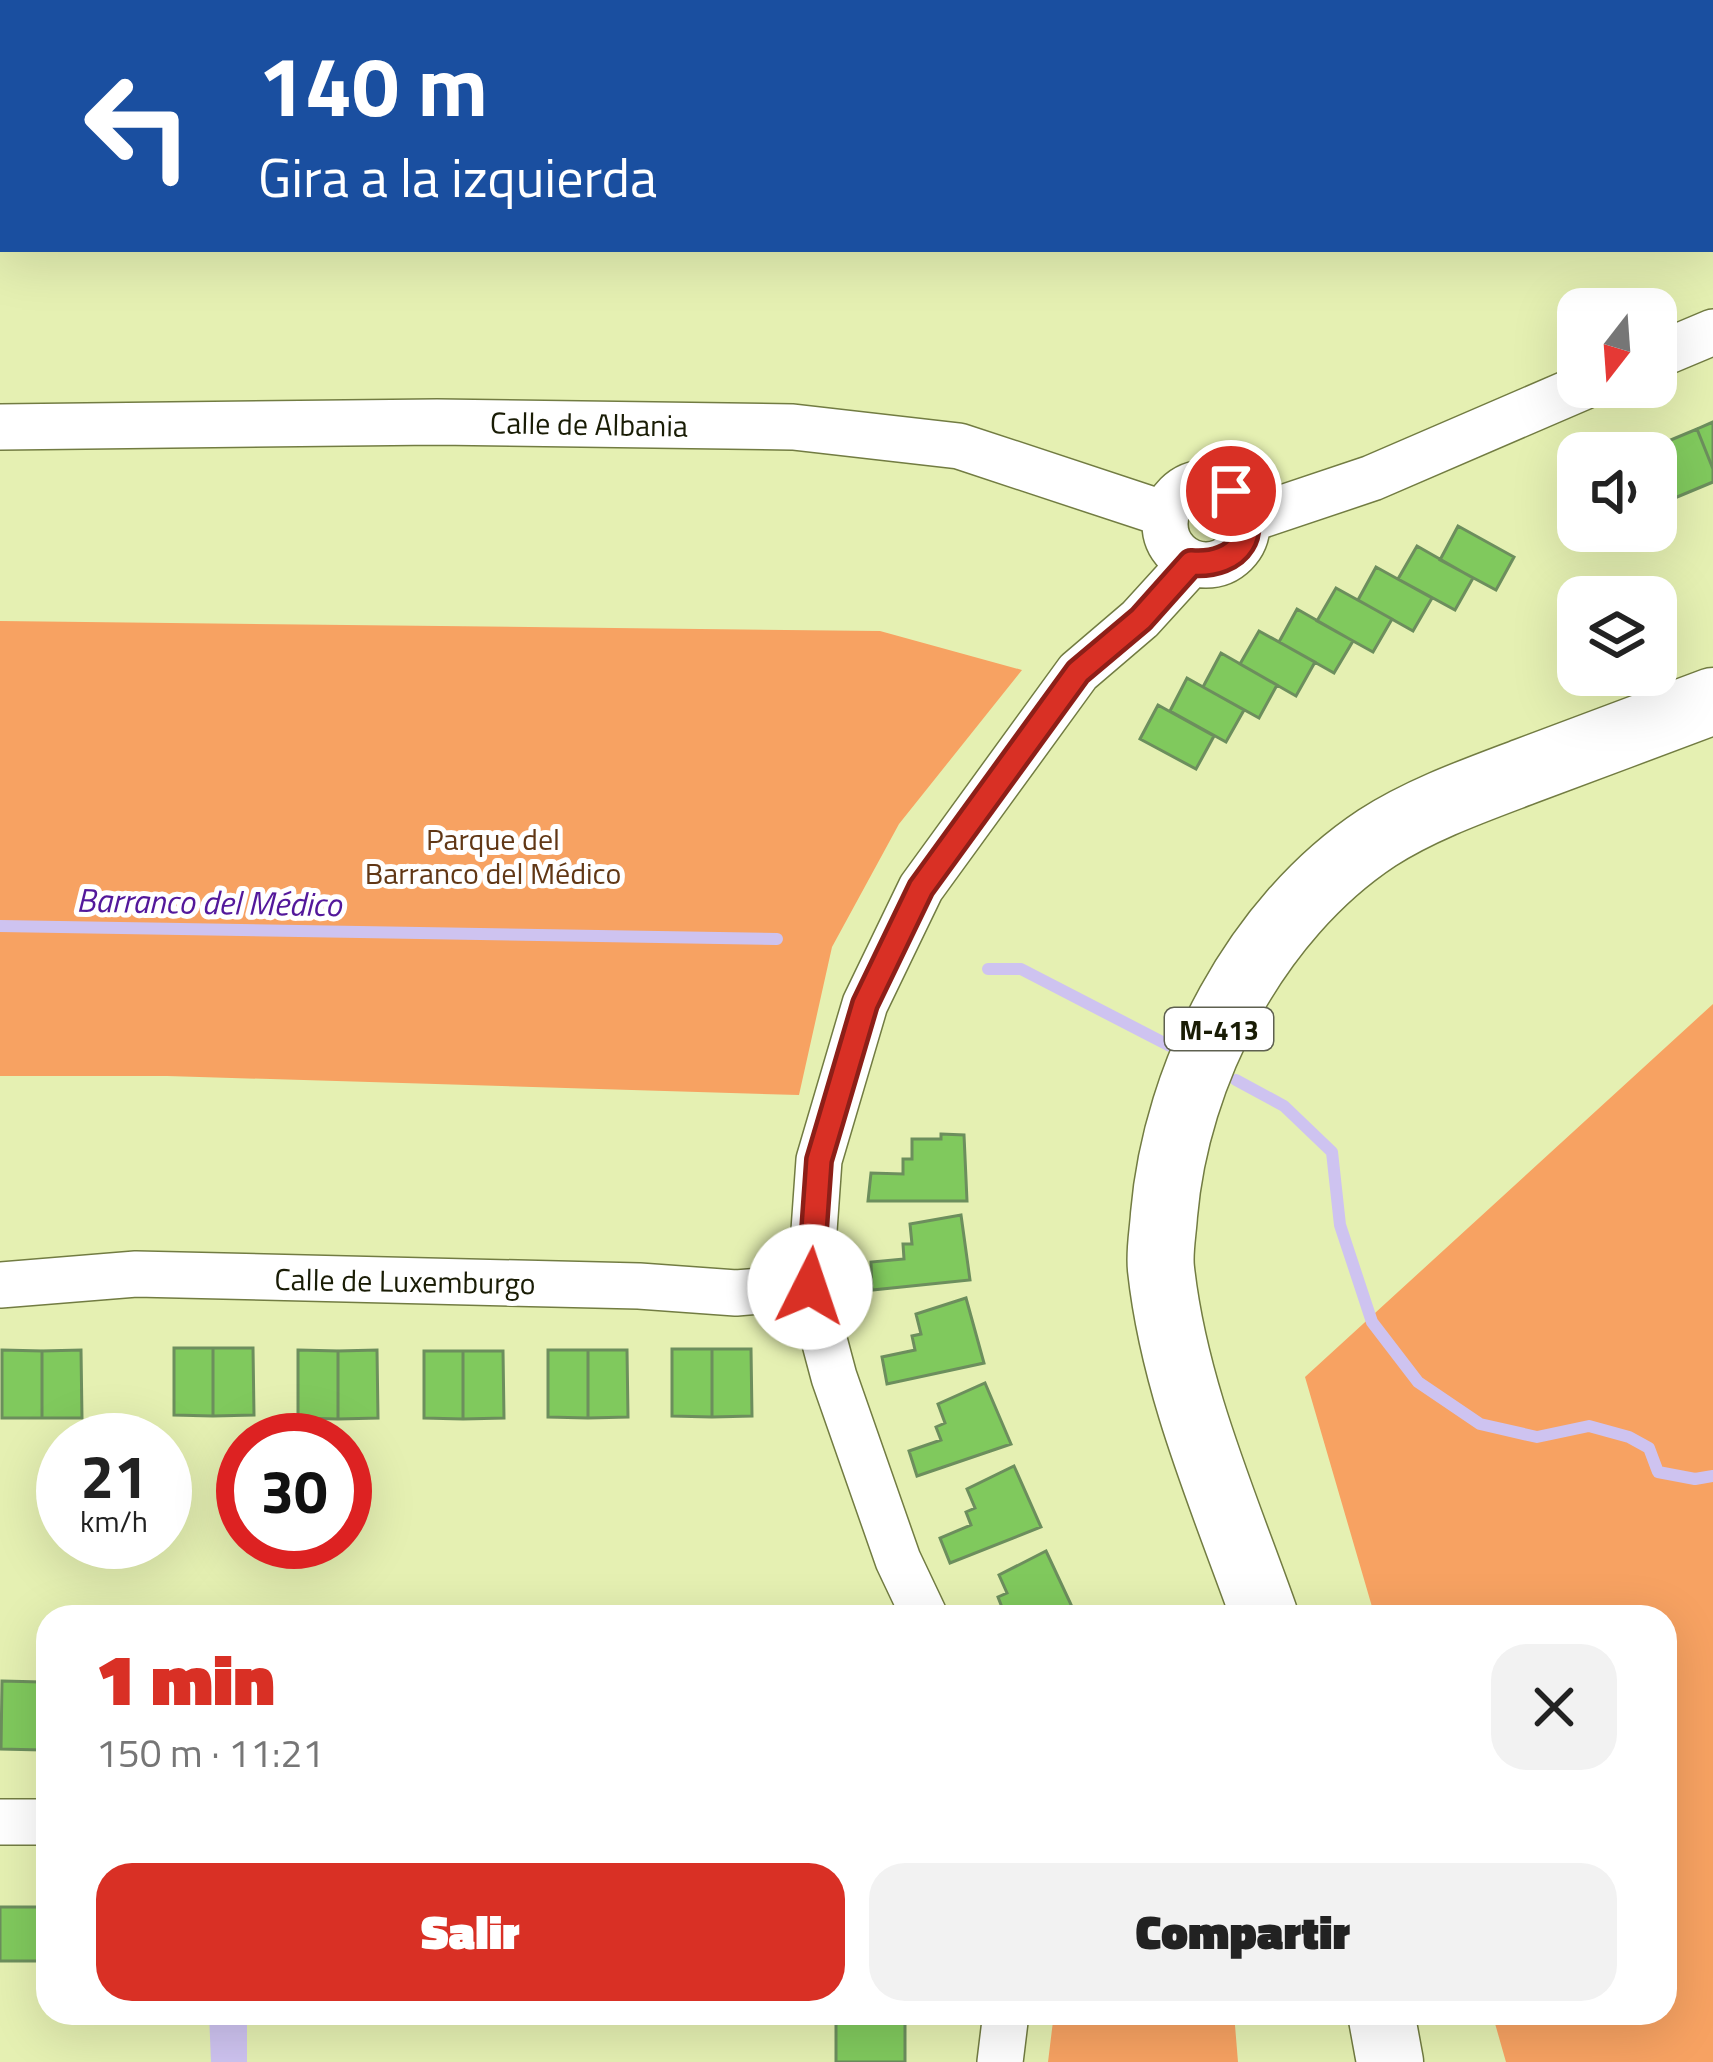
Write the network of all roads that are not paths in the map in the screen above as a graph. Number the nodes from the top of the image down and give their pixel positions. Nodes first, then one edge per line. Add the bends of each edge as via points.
1 (1713, 332) edge
2 (1677, 347) edge
3 (1557, 398) edge
4 (0, 428) edge
5 (1165, 514) junction
6 (1247, 520) junction
7 (1191, 563) junction
8 (1713, 700) edge
9 (0, 1286) edge
10 (810, 1287) junction
11 (919, 1605) edge
12 (1261, 1605) edge
13 (0, 1822) edge
14 (36, 1822) edge
15 (1005, 2025) edge
16 (1383, 2025) edge
17 (1000, 2062) edge
18 (1390, 2062) edge

1 - 2 street
3 - 6 street via 1372,478
4 - 5 street, Calle de Albania via 793,427 959,446
5 - 6 street via 1178,493 1212,483 1231,491
5 - 7 street via 1166,535
6 - 7 street via 1234,555 1214,565
7 - 10 street via 1078,672 921,888 865,1004 819,1160
8 - 12 main road, M-413 via 1458,797 1377,838 1316,887 1267,944 1228,1011 1176,1136 1160,1265 1192,1410
9 - 10 street, Calle de Luxemburgo via 136,1274 736,1293
10 - 11 street via 855,1438
13 - 14 street
15 - 17 street
16 - 18 main road

